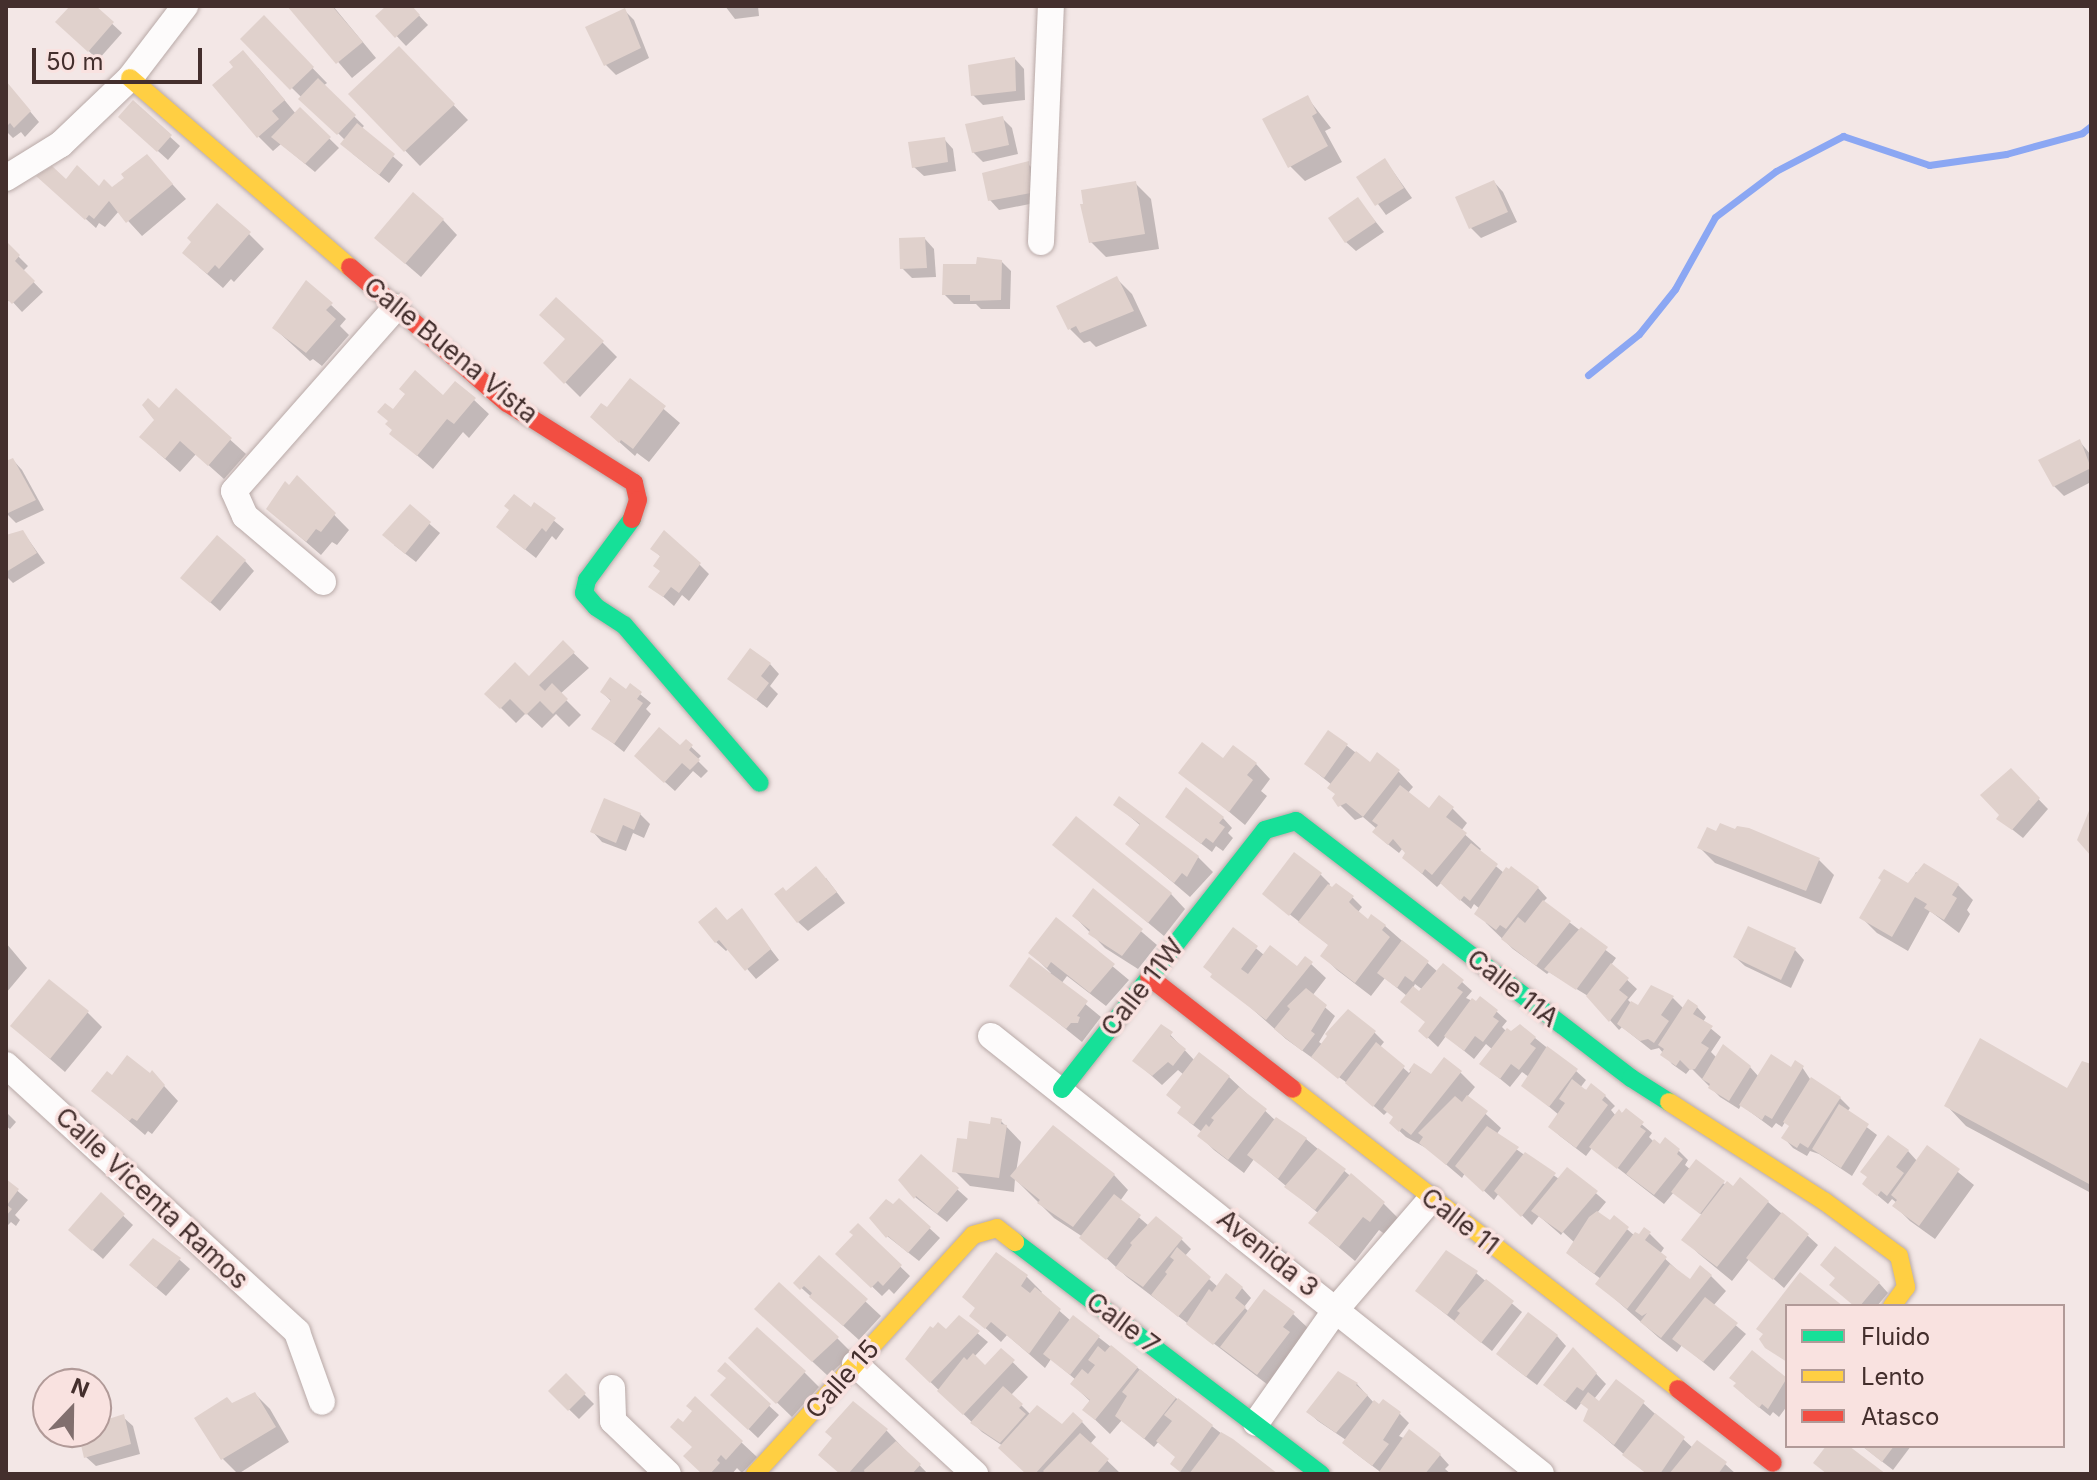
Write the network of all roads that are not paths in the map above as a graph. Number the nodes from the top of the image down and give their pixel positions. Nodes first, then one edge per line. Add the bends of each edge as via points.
1 (185, 6) edge
2 (1051, 6) edge
3 (130, 78) junction
4 (6, 178) edge
5 (1041, 242) dead end
6 (396, 307) junction
7 (323, 582) dead end
8 (760, 783) dead end
9 (1222, 886) joint
10 (1149, 977) junction
11 (991, 1036) dead end
12 (6, 1065) edge
13 (1062, 1089) junction
14 (1431, 1199) junction
15 (929, 1283) joint
16 (1893, 1304) edge
17 (1337, 1308) junction
18 (855, 1364) junction
19 (612, 1388) dead end
20 (322, 1402) dead end
21 (1256, 1423) junction
22 (1775, 1461) edge
23 (668, 1474) edge
24 (755, 1474) edge
25 (975, 1474) edge
26 (1321, 1474) edge
27 (1541, 1474) edge

1 - 3 street
2 - 5 street
3 - 4 street via 61,144
3 - 6 street, Calle Buena Vista
6 - 7 street via 234,491 245,516
6 - 8 street, Calle Buena Vista via 507,403 634,483 638,500 631,523 587,580 584,593 624,625
9 - 10 street, Calle 11W
9 - 16 street, Calle 11A via 1265,830 1296,821 1631,1078 1824,1201 1899,1256 1906,1287
10 - 13 street, Calle 11W
10 - 14 street, Calle 11
11 - 13 street, Avenida 3
12 - 20 street, Calle Vicenta Ramos via 297,1332
13 - 17 street, Avenida 3
14 - 17 street
14 - 22 street, Calle 11
15 - 18 street, Calle 15
15 - 21 street, Calle 7 via 973,1235 997,1228
17 - 21 street
17 - 27 street, Avenida 3
18 - 24 street, Calle 15
18 - 25 street
19 - 23 street via 613,1421
21 - 26 street, Calle 7

